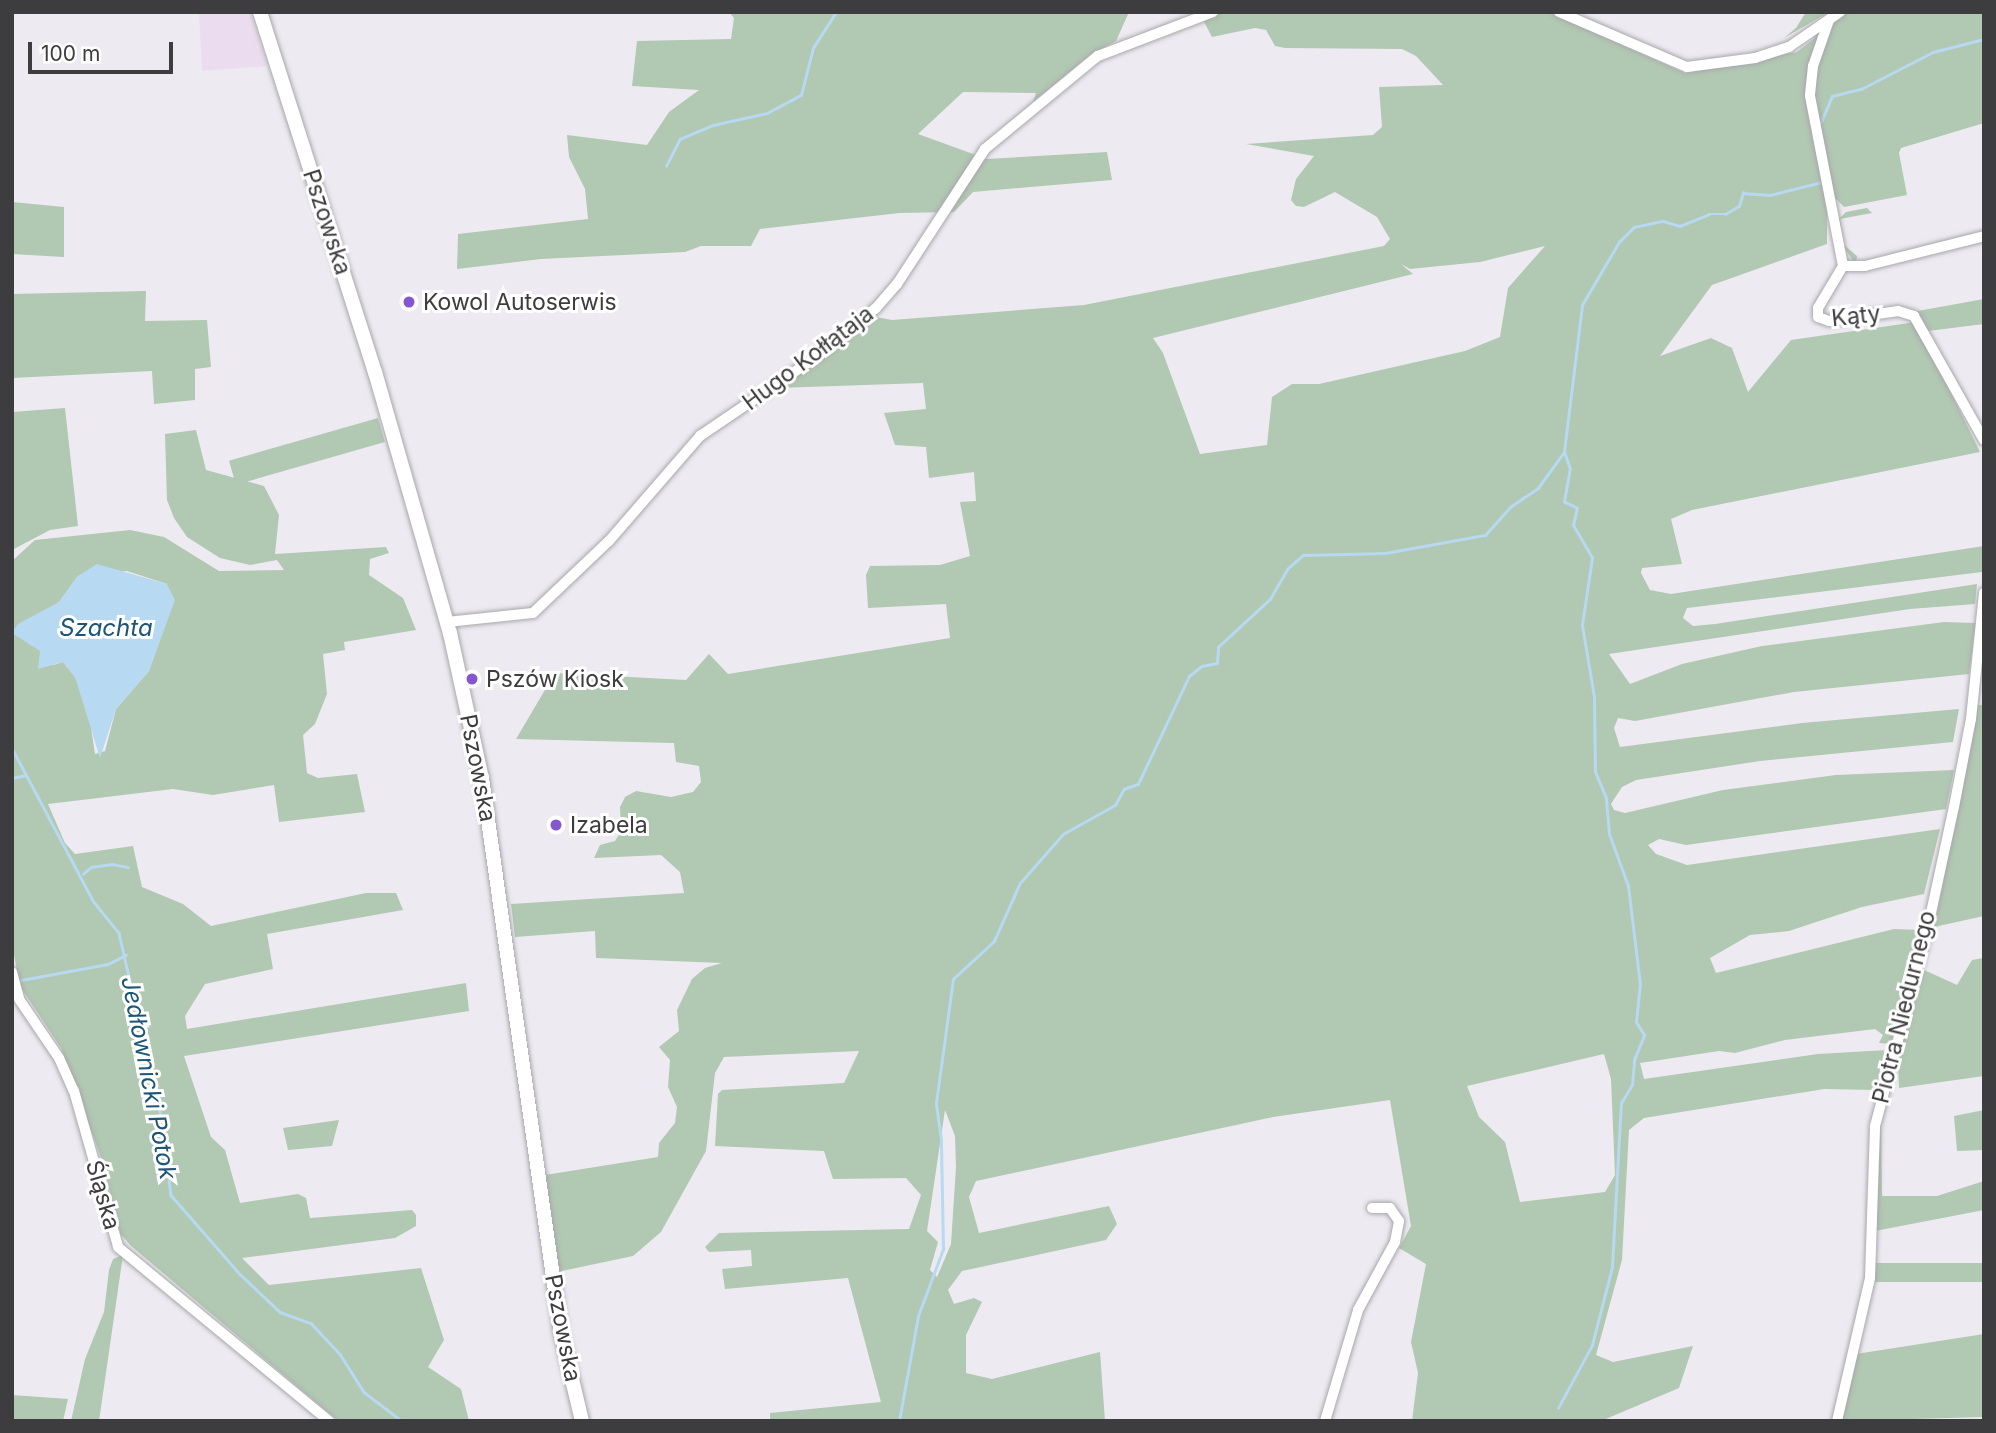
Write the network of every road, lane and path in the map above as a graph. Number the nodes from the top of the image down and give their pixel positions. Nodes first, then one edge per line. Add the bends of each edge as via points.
1 (260, 12) edge
2 (1213, 12) edge
3 (1559, 12) edge
4 (1840, 12) edge
5 (1829, 20) junction
6 (1984, 236) edge
7 (1843, 266) junction
8 (1984, 440) edge
9 (1984, 593) edge
10 (447, 622) junction
11 (12, 972) edge
12 (1371, 1208) dead end
13 (329, 1421) edge
14 (582, 1421) edge
15 (1325, 1421) edge
16 (1837, 1421) edge

1 - 10 main road, Pszowska via 371,359
2 - 10 street, Hugo Kołłątaja via 1098,56 985,149 897,284 876,308 822,353 700,436 609,541 533,614
3 - 5 street via 1687,67 1755,58 1789,47
4 - 5 street
5 - 7 street via 1813,66 1810,96
6 - 7 street via 1865,266
7 - 8 street, Kąty via 1818,308 1821,319 1898,311 1911,314 1920,322 1938,366
9 - 16 street, Piotra Niedurnego via 1971,719 1956,795 1926,936 1875,1126 1870,1278
10 - 14 main road, Pszowska via 482,778 561,1333
11 - 13 street, Śląska via 19,999 59,1058 74,1091 118,1247
12 - 15 street via 1390,1208 1399,1221 1395,1242 1358,1310

